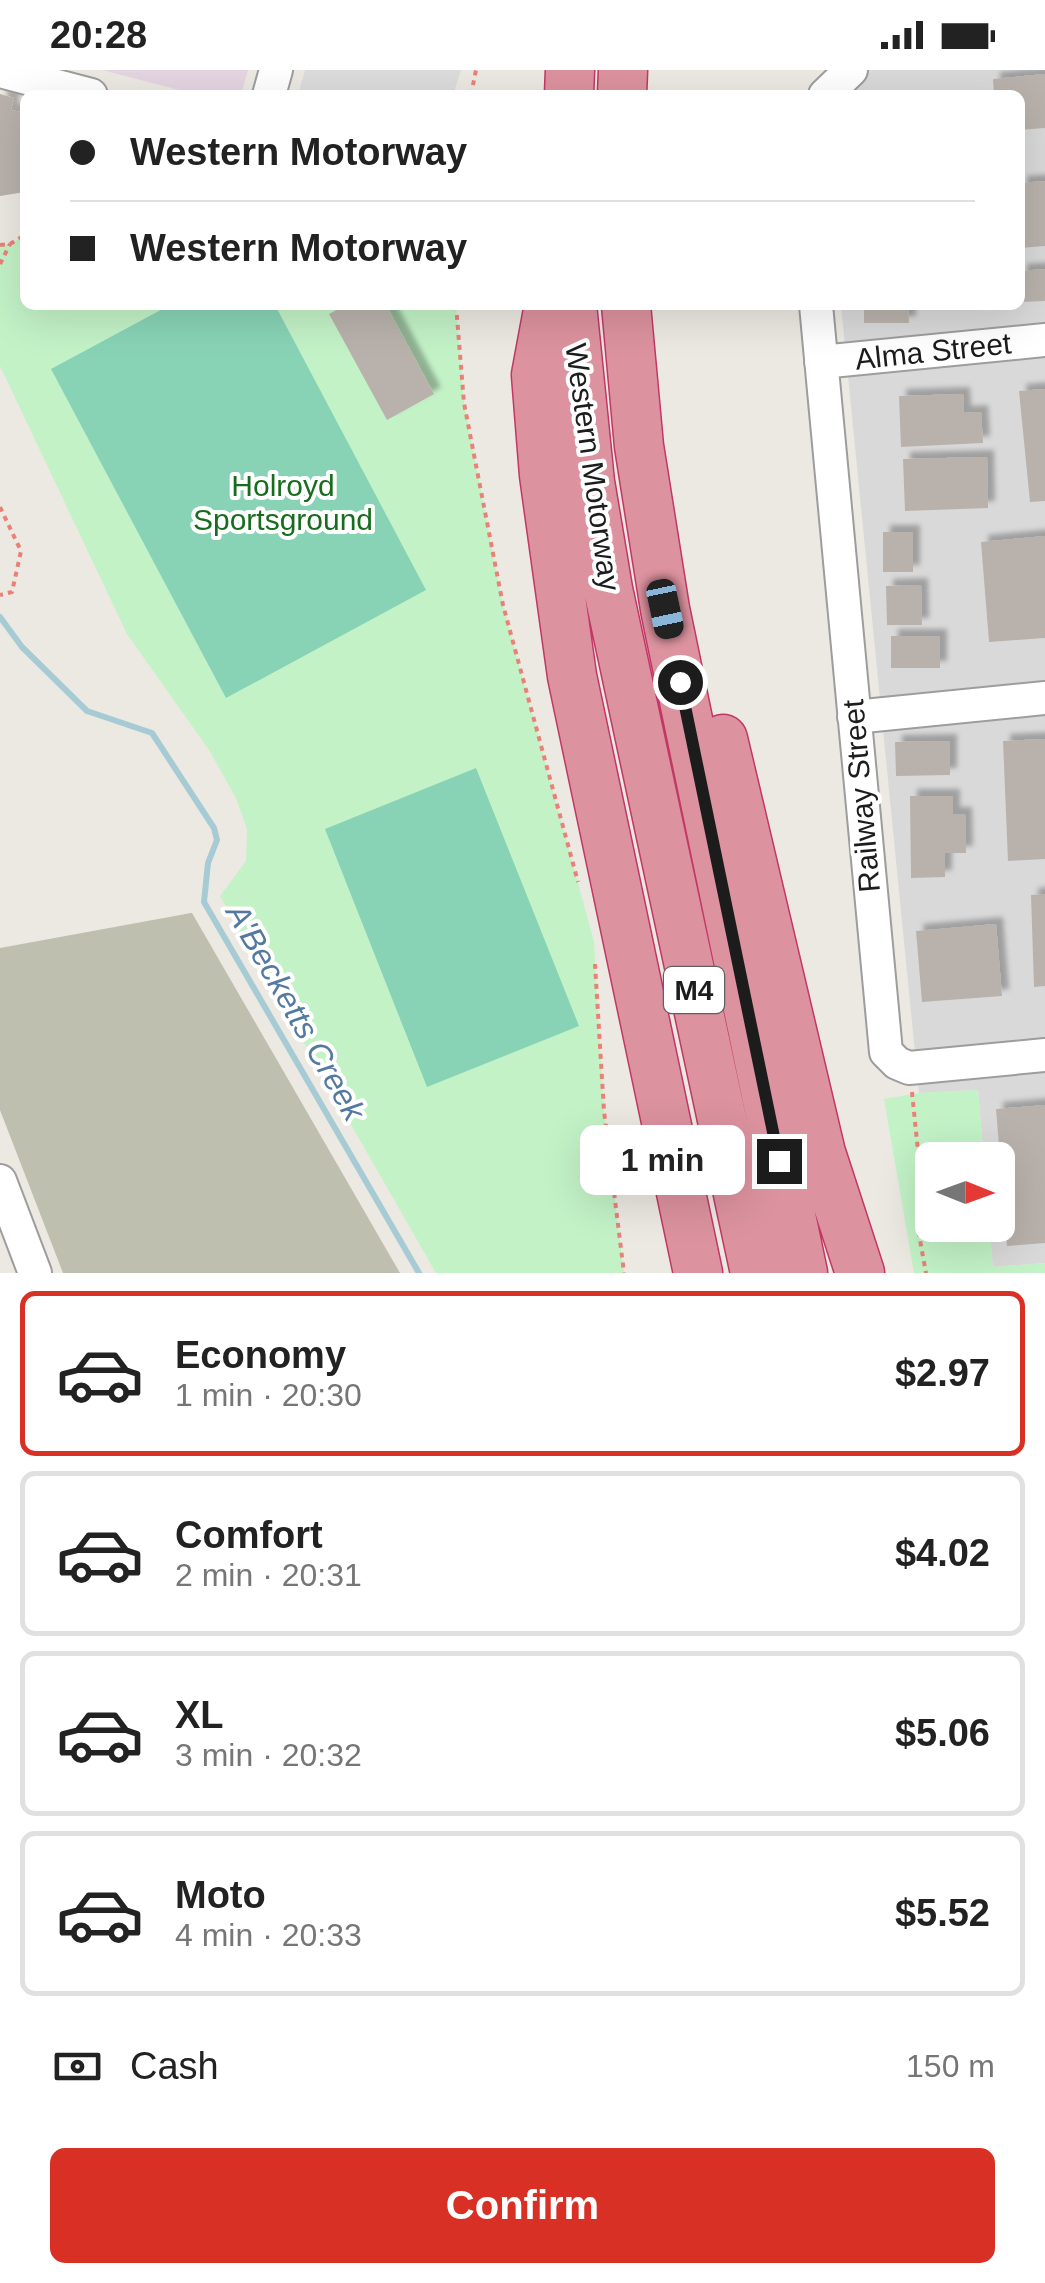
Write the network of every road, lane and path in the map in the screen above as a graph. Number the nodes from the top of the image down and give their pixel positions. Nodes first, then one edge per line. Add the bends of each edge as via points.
1 (0, 71) edge
2 (72, 90) edge
3 (20, 238) edge
4 (10, 244) junction
5 (0, 245) edge
6 (0, 264) edge
7 (456, 310) edge
8 (548, 310) edge
9 (573, 310) edge
10 (626, 310) edge
11 (816, 310) edge
12 (1045, 340) edge
13 (821, 362) junction
14 (0, 507) edge
15 (0, 594) edge
16 (665, 609) junction
17 (1045, 698) edge
18 (854, 718) junction
19 (579, 886) dead end
20 (595, 960) dead end
21 (1045, 1055) edge
22 (909, 1068) junction
23 (0, 1181) edge
24 (35, 1273) edge
25 (624, 1273) edge
26 (698, 1273) edge
27 (755, 1273) edge
28 (803, 1273) edge
29 (860, 1273) edge
30 (926, 1273) edge

1 - 2 street
3 - 4 path
4 - 5 path
4 - 6 path
7 - 19 path via 464,404 503,605
8 - 26 highway via 536,375 566,642
9 - 27 highway, Western Motorway / M4 via 608,589
10 - 16 highway, Western Motorway / M4
11 - 13 street, Railway Street
12 - 13 street, Alma Street
13 - 18 street, Railway Street
14 - 15 path via 21,552 12,592
16 - 28 highway, Western Motorway / M4
16 - 29 highway via 702,646 820,1153
17 - 18 street
18 - 22 street, Railway Street via 884,1043 891,1059
20 - 25 path
21 - 22 street
22 - 30 path
23 - 24 street

